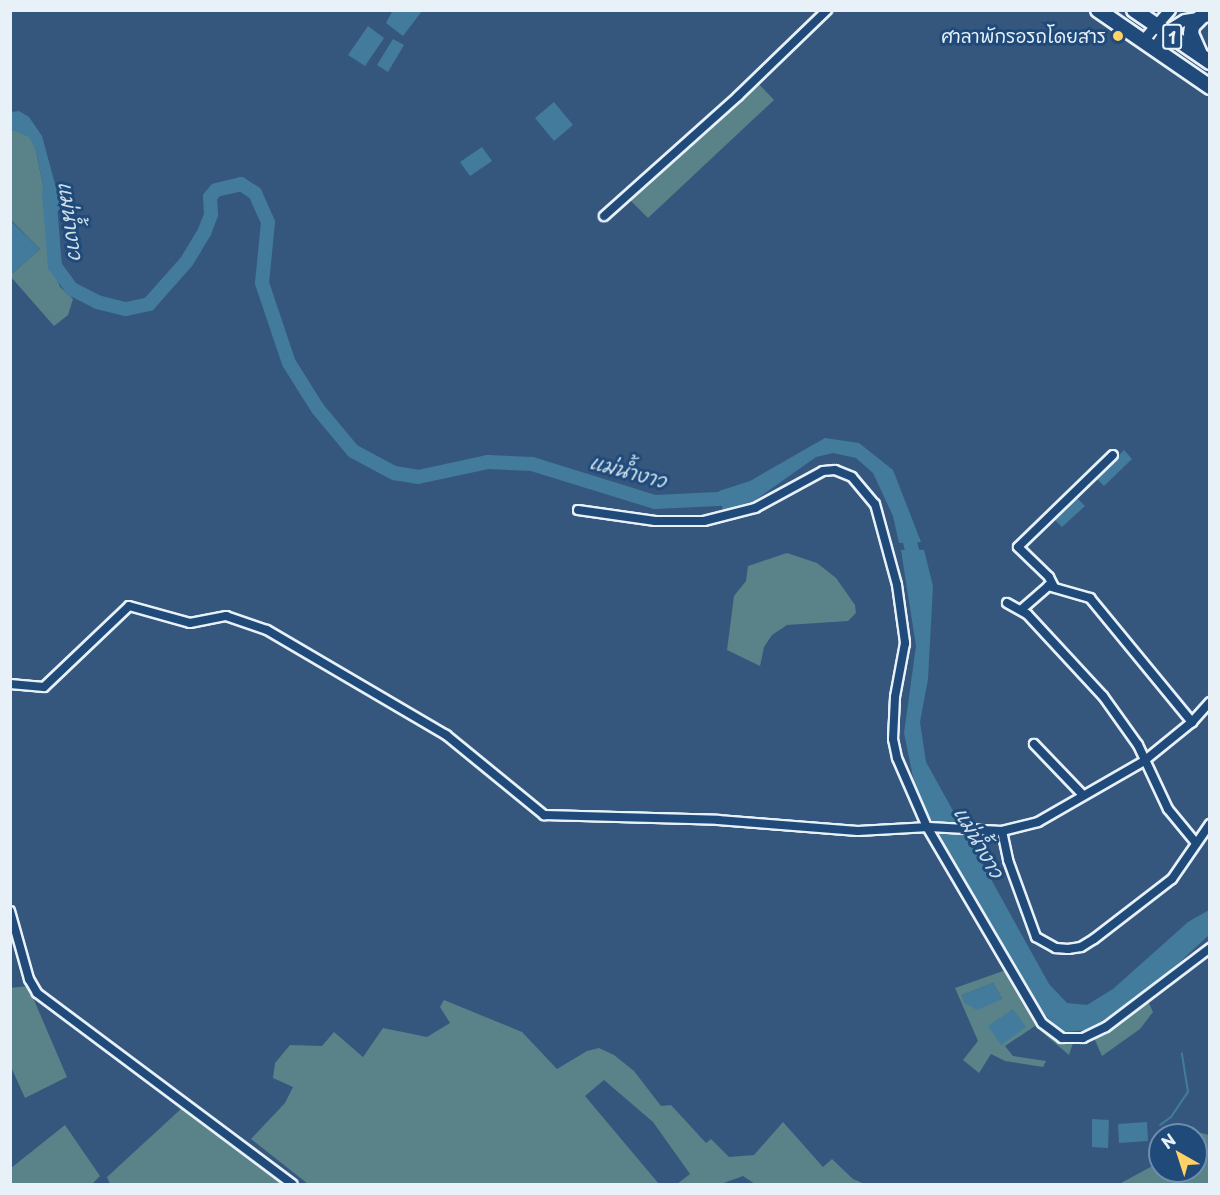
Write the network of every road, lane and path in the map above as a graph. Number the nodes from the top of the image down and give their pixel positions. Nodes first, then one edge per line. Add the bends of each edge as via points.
1 (827, 10) edge
2 (1098, 10) edge
3 (1134, 10) edge
4 (1170, 10) edge
5 (1205, 17) edge
6 (1160, 28) junction
7 (1148, 45) junction
8 (1206, 60) edge
9 (1209, 87) edge
10 (604, 216) dead end
11 (1113, 455) dead end
12 (578, 510) dead end
13 (1054, 587) junction
14 (1007, 603) dead end
15 (1022, 609) junction
16 (10, 684) edge
17 (1209, 702) edge
18 (1192, 722) junction
19 (1034, 744) dead end
20 (1144, 761) junction
21 (1082, 794) junction
22 (1209, 824) edge
23 (928, 827) junction
24 (1002, 831) junction
25 (1196, 843) junction
26 (10, 911) edge
27 (1209, 948) edge
28 (292, 1185) edge

1 - 10 street
2 - 7 highway, 1
3 - 6 highway, 1
4 - 6 street
5 - 6 street
5 - 8 highway via 1192,26 1191,34
6 - 7 street
6 - 8 highway, 1
7 - 9 highway, 1
11 - 13 street via 1018,547
12 - 23 street via 655,521 704,521 755,508 824,471 835,470 852,477 875,504 897,585 905,643 896,697 894,746
13 - 15 street via 1042,590
13 - 18 street via 1090,598
14 - 15 street
15 - 20 street via 1103,696 1138,745
16 - 23 street via 44,687 129,606 190,623 226,616 267,630 446,735 544,815 718,820 818,830
17 - 18 street
18 - 20 street
19 - 21 street
20 - 21 street
20 - 25 street via 1168,809
21 - 24 street via 1038,822
22 - 25 street
23 - 24 street
23 - 27 street via 1042,1023 1062,1038 1083,1038 1106,1027
24 - 25 street via 1008,860 1036,937 1056,948 1068,949 1094,939 1172,879
26 - 28 street via 29,979 38,993

